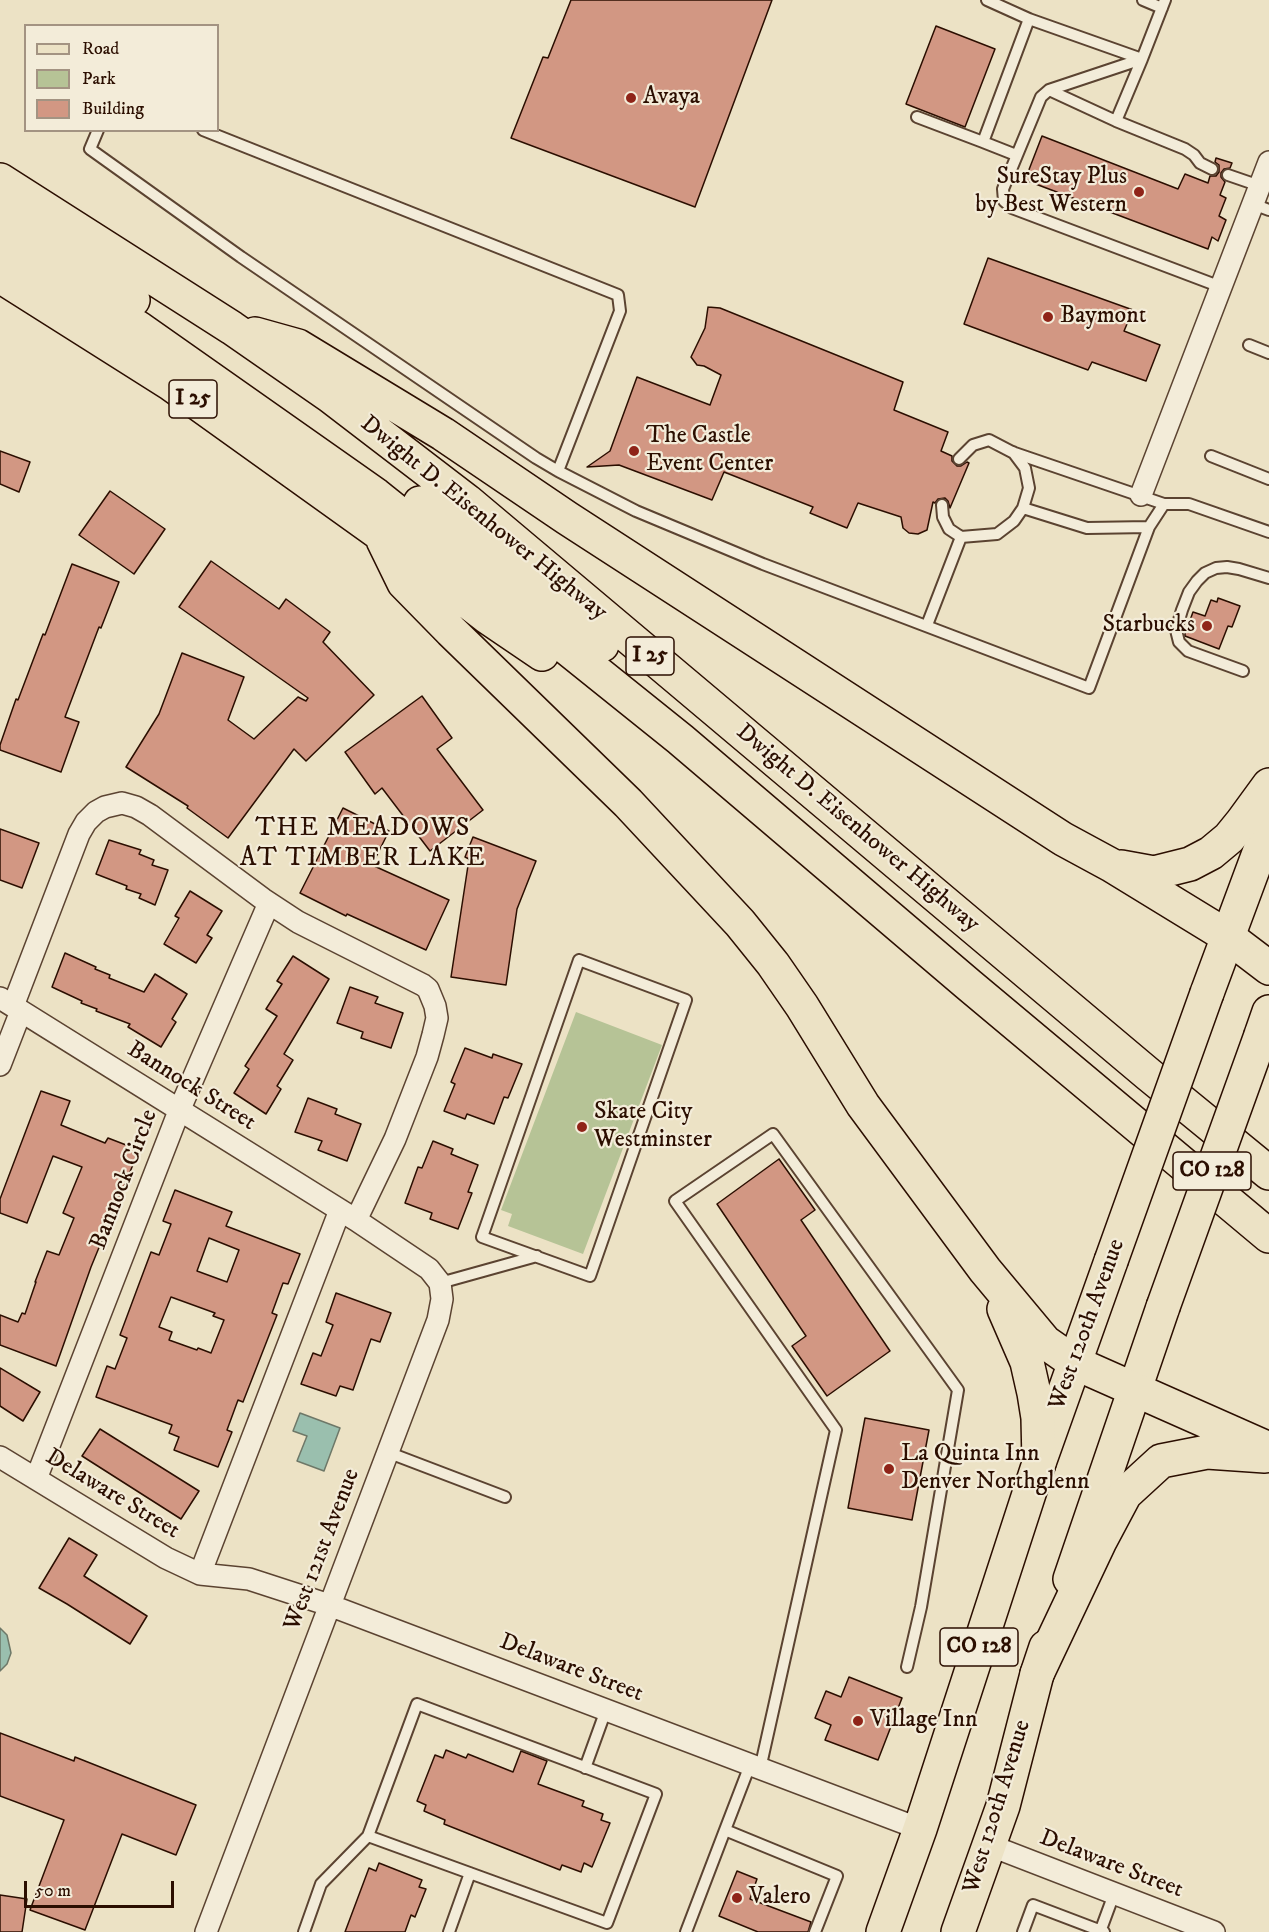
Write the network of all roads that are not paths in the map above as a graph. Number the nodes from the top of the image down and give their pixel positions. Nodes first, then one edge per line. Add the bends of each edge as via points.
1 (987, 0) edge
2 (1143, 0) edge
3 (1163, 4) edge
4 (1029, 18) junction
5 (1142, 58) junction
6 (1049, 90) junction
7 (917, 117) dead end
8 (1116, 121) junction
9 (97, 132) edge
10 (208, 132) edge
11 (983, 142) junction
12 (1016, 155) junction
13 (1269, 162) edge
14 (1212, 169) dead end
15 (1228, 174) dead end
16 (0, 180) edge
17 (1261, 200) edge
18 (0, 210) edge
19 (0, 240) edge
20 (0, 276) edge
21 (1221, 287) junction
22 (232, 328) junction
23 (1249, 345) dead end
24 (1269, 353) edge
25 (1012, 452) junction
26 (1211, 456) dead end
27 (959, 459) dead end
28 (558, 471) junction
29 (1269, 479) edge
30 (1141, 495) junction
31 (1164, 504) junction
32 (942, 505) dead end
33 (1023, 508) junction
34 (1149, 527) junction
35 (1269, 532) edge
36 (379, 533) junction
37 (961, 537) junction
38 (1269, 578) edge
39 (927, 626) junction
40 (1243, 671) dead end
41 (1269, 785) edge
42 (1269, 826) edge
43 (1111, 865) junction
44 (269, 903) junction
45 (1227, 936) junction
46 (1269, 968) edge
47 (11, 1005) edge
48 (1265, 1024) edge
49 (0, 1065) edge
50 (179, 1111) junction
51 (1269, 1173) edge
52 (1269, 1187) edge
53 (348, 1215) junction
54 (1269, 1236) edge
55 (537, 1256) junction
56 (1269, 1257) edge
57 (985, 1270) junction
58 (440, 1283) junction
59 (1075, 1363) junction
60 (1134, 1389) junction
61 (1269, 1449) edge
62 (387, 1452) junction
63 (0, 1457) edge
64 (1269, 1457) edge
65 (1039, 1463) junction
66 (36, 1479) junction
67 (505, 1497) dead end
68 (200, 1574) junction
69 (329, 1605) junction
70 (907, 1667) dead end
71 (1037, 1674) junction
72 (606, 1710) junction
73 (755, 1767) junction
74 (585, 1768) junction
75 (920, 1829) junction
76 (725, 1830) junction
77 (368, 1836) junction
78 (989, 1845) junction
79 (470, 1873) junction
80 (1114, 1894) junction
81 (1178, 1926) edge
82 (1102, 1931) edge
83 (206, 1932) edge
84 (304, 1932) edge
85 (449, 1932) edge
86 (686, 1932) edge
87 (815, 1932) edge
88 (883, 1932) edge
89 (958, 1932) edge
90 (1023, 1932) edge
91 (1214, 1932) edge

1 - 4 lane
2 - 3 lane
3 - 5 lane
4 - 5 lane
4 - 11 lane
5 - 6 lane
5 - 8 lane
6 - 8 lane
6 - 12 lane via 1034,109
7 - 11 lane
8 - 14 lane via 1185,149
9 - 28 lane via 90,149 241,257
10 - 28 lane via 618,295 620,311
11 - 12 lane
12 - 21 lane via 1003,189 1004,201 1012,208
13 - 17 street
15 - 17 lane
16 - 22 main road, Dwight D. Eisenhower Highway / I 25
17 - 21 street
18 - 52 main road via 351,452 514,573 1105,1058
19 - 54 main road via 140,329 376,495 680,739
20 - 36 main road, I 25 via 171,384
21 - 30 street
22 - 43 main road via 308,351 443,434 1054,834
22 - 51 main road, Dwight D. Eisenhower Highway / I 25 via 330,396 467,501
23 - 24 lane
25 - 27 lane via 989,440 973,445
25 - 30 lane
25 - 33 lane via 1025,468 1029,488
26 - 29 lane
28 - 39 lane via 668,525
30 - 31 lane
31 - 34 lane
31 - 35 lane via 1189,504
32 - 37 lane via 950,529
33 - 34 lane via 1087,528
33 - 37 lane via 997,534
34 - 39 lane via 1089,688
36 - 56 main road, I 25 via 486,615 605,697
36 - 57 main road via 404,583 628,803 740,923 802,1006 863,1105
37 - 39 lane
38 - 40 lane via 1227,567 1205,573 1189,592 1176,630 1179,642 1188,651
41 - 43 main road via 1229,838 1211,854 1179,868 1154,873
42 - 45 main road
43 - 45 main road
44 - 47 street via 150,815 122,803 105,807 86,822 79,834
44 - 50 street, Bannock Circle
44 - 53 street via 298,922 423,985 434,999 437,1018 427,1057 395,1139
45 - 46 main road
45 - 59 main road, West 120th Avenue / CO 128, bridge
47 - 49 street
47 - 50 street, Bannock Street
48 - 60 main road, West 120th Avenue / CO 128, bridge
50 - 53 street, Bannock Street
50 - 66 street, Bannock Circle
53 - 58 street via 429,1269
53 - 68 street, Delaware Street
55 - 55 lane via 590,1276 686,1000 579,960 482,1237
55 - 58 lane
57 - 59 main road via 1045,1342
57 - 65 main road via 1027,1362 1038,1418
58 - 62 street, West 121st Avenue via 438,1320
59 - 60 main road
59 - 65 main road, West 120th Avenue / CO 128
60 - 61 main road
60 - 71 main road, West 120th Avenue / CO 128
62 - 67 lane
62 - 69 street, West 121st Avenue
63 - 66 street, Delaware Street
64 - 71 main road via 1207,1452 1161,1461 1125,1494
65 - 75 main road, West 120th Avenue / CO 128
66 - 68 street, Delaware Street via 166,1558
68 - 69 street, Delaware Street via 249,1579
69 - 72 street, Delaware Street
69 - 83 street, West 121st Avenue
70 - 73 lane via 958,1390 774,1134 675,1201 836,1430
71 - 78 main road, West 120th Avenue / CO 128
72 - 73 street, Delaware Street
72 - 74 lane
73 - 75 street, Delaware Street
73 - 76 lane
74 - 77 lane via 417,1704
74 - 79 lane via 656,1794 608,1923
75 - 88 main road, West 120th Avenue / CO 128
76 - 86 lane
76 - 87 lane via 837,1876
77 - 79 lane
77 - 84 lane via 321,1884
78 - 80 street, Delaware Street
78 - 89 main road, West 120th Avenue / CO 128
79 - 85 lane
80 - 81 street, Delaware Street
80 - 82 lane
81 - 91 street, Delaware Street
82 - 90 lane via 1033,1905

